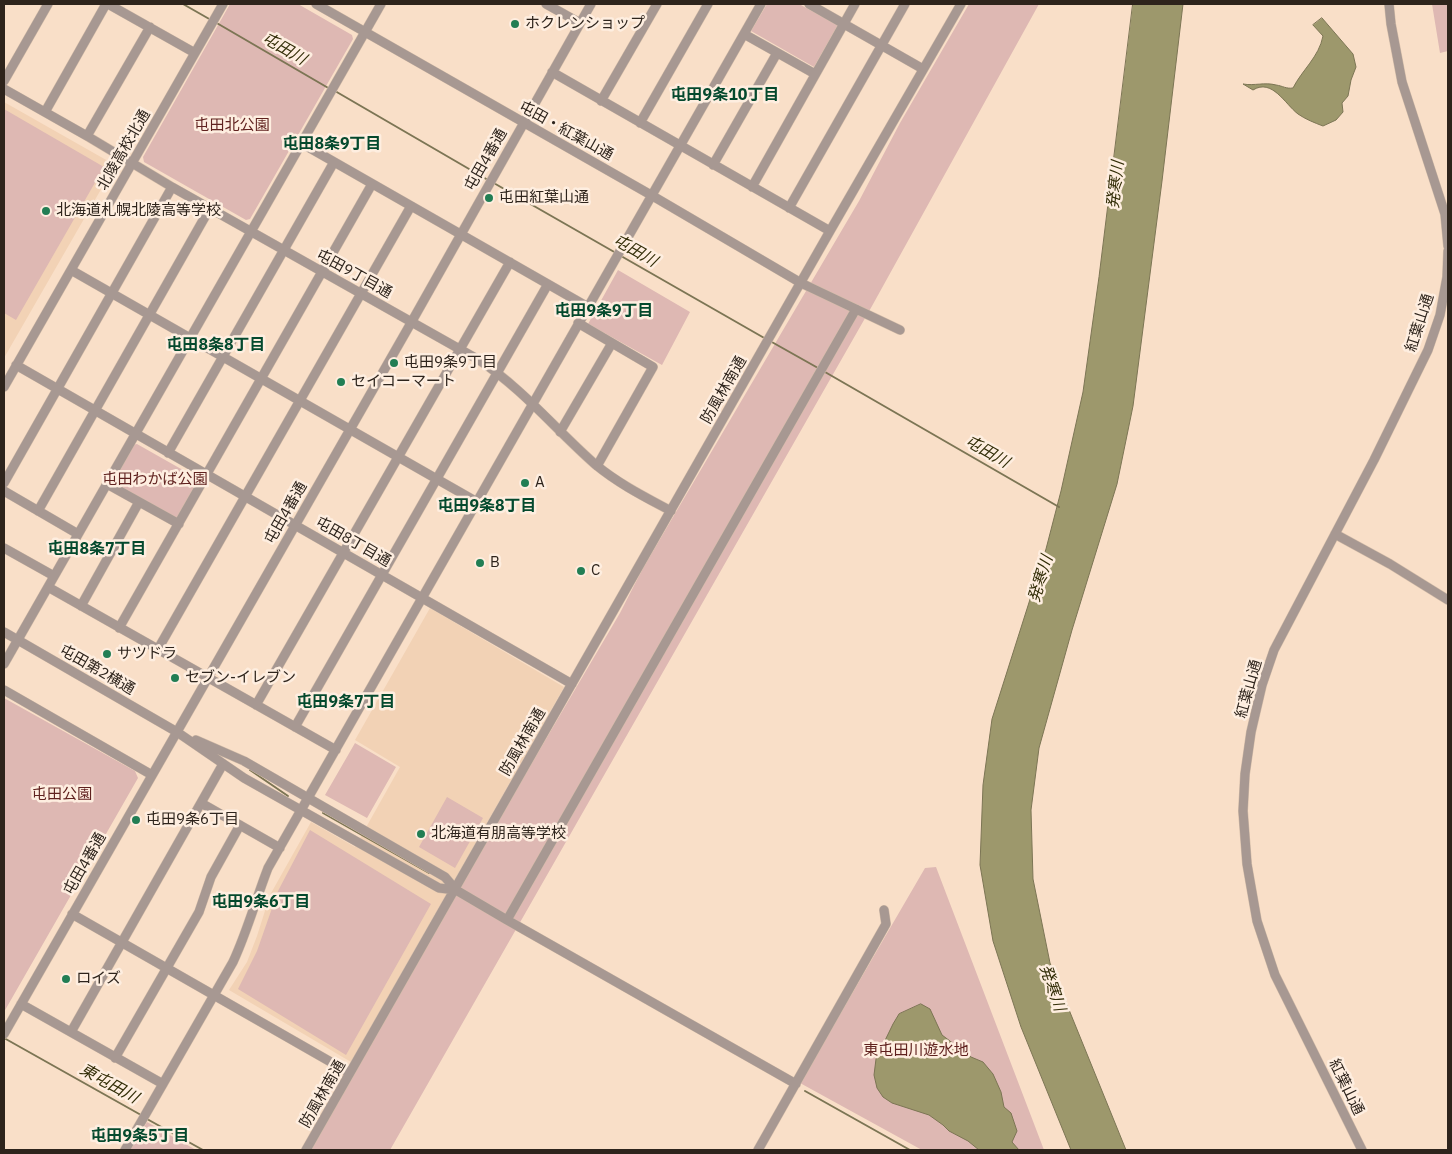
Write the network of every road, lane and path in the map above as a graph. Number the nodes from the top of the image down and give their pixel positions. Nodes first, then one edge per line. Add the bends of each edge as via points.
1 (48, 4) edge
2 (107, 4) edge
3 (316, 4) edge
4 (381, 4) edge
5 (546, 4) edge
6 (591, 4) edge
7 (657, 4) edge
8 (708, 4) edge
9 (761, 4) edge
10 (808, 4) edge
11 (855, 4) edge
12 (905, 4) edge
13 (961, 4) edge
14 (1389, 4) edge
15 (220, 8) edge
16 (580, 23) junction
17 (844, 24) junction
18 (150, 27) junction
19 (365, 32) junction
20 (744, 34) junction
21 (881, 45) junction
22 (195, 53) junction
23 (778, 53) junction
24 (923, 69) junction
25 (552, 72) junction
26 (815, 74) junction
27 (4, 81) edge
28 (4, 89) edge
29 (601, 101) junction
30 (45, 112) junction
31 (523, 123) junction
32 (640, 123) junction
33 (87, 136) junction
34 (301, 143) junction
35 (680, 146) junction
36 (334, 162) junction
37 (132, 163) junction
38 (713, 165) junction
39 (372, 184) junction
40 (172, 187) junction
41 (752, 187) junction
42 (651, 195) junction
43 (411, 206) junction
44 (210, 208) junction
45 (789, 208) junction
46 (251, 231) junction
47 (830, 231) junction
48 (460, 234) junction
49 (1448, 246) edge
50 (284, 250) junction
51 (1448, 251) edge
52 (510, 262) junction
53 (71, 270) junction
54 (323, 272) junction
55 (801, 283) junction
56 (548, 284) junction
57 (112, 293) junction
58 (360, 294) junction
59 (588, 307) junction
60 (856, 309) junction
61 (150, 315) junction
62 (411, 322) junction
63 (578, 323) junction
64 (900, 330) dead end
65 (190, 338) junction
66 (612, 343) junction
67 (459, 349) junction
68 (223, 356) junction
69 (16, 365) junction
70 (497, 372) junction
71 (262, 379) junction
72 (4, 387) edge
73 (58, 389) junction
74 (300, 401) junction
75 (533, 404) junction
76 (95, 410) junction
77 (350, 429) junction
78 (560, 432) junction
79 (135, 434) junction
80 (168, 453) junction
81 (398, 457) junction
82 (597, 466) junction
83 (207, 475) junction
84 (436, 479) junction
85 (4, 483) edge
86 (107, 484) junction
87 (4, 491) edge
88 (245, 497) junction
89 (139, 502) junction
90 (477, 502) junction
91 (38, 511) junction
92 (671, 511) junction
93 (179, 524) junction
94 (295, 525) junction
95 (78, 534) junction
96 (1335, 534) junction
97 (4, 548) edge
98 (343, 553) junction
99 (382, 575) junction
100 (54, 576) junction
101 (48, 587) junction
102 (422, 599) junction
103 (1448, 600) edge
104 (81, 606) junction
105 (119, 628) junction
106 (4, 632) edge
107 (18, 640) junction
108 (158, 649) junction
109 (4, 664) edge
110 (208, 678) junction
111 (572, 684) junction
112 (4, 690) edge
113 (256, 705) junction
114 (295, 727) junction
115 (177, 732) junction
116 (336, 750) junction
117 (223, 764) junction
118 (152, 775) junction
119 (308, 798) junction
120 (201, 804) junction
121 (301, 811) junction
122 (240, 825) junction
123 (280, 848) junction
124 (456, 890) junction
125 (884, 910) dead end
126 (72, 914) junction
127 (507, 920) junction
128 (121, 942) junction
129 (166, 969) junction
130 (213, 996) junction
131 (21, 1004) junction
132 (5, 1032) edge
133 (71, 1032) junction
134 (115, 1058) junction
135 (350, 1073) junction
136 (163, 1084) junction
137 (796, 1084) junction
138 (125, 1150) edge
139 (306, 1150) edge
140 (758, 1150) edge
141 (1362, 1150) edge

1 - 27 street
2 - 18 street
2 - 30 street
3 - 19 street, 屯田・紅葉山通
4 - 19 street
5 - 16 street
6 - 16 street, 屯田4番通
7 - 29 street
8 - 32 street
9 - 20 street
10 - 17 street
11 - 17 street
12 - 21 street
13 - 24 street
14 - 49 street via 1402,82 1445,214
15 - 22 street, 北陵高校北通
16 - 25 street, 屯田4番通
17 - 21 street
17 - 26 street
18 - 22 street
18 - 33 street
19 - 31 street, 屯田・紅葉山通
19 - 34 street
20 - 23 street
20 - 35 street
21 - 24 street
21 - 45 street
22 - 37 street, 北陵高校北通
23 - 26 street
23 - 38 street
24 - 47 street
25 - 29 street
25 - 31 street, 屯田4番通
26 - 41 street
28 - 30 street, 屯田9丁目通
29 - 32 street
30 - 33 street, 屯田9丁目通
31 - 42 street, 屯田・紅葉山通
31 - 48 street, 屯田4番通
32 - 35 street
33 - 37 street, 屯田9丁目通
34 - 36 street
34 - 46 street
35 - 38 street
35 - 42 street
36 - 39 street
36 - 50 street
37 - 40 street, 屯田9丁目通
37 - 53 street, 北陵高校北通
38 - 41 street
39 - 43 street
39 - 54 street
40 - 44 street, 屯田9丁目通
40 - 57 street
41 - 45 street
42 - 55 street, 屯田・紅葉山通
42 - 59 street
43 - 48 street
43 - 58 street
44 - 46 street, 屯田9丁目通
44 - 61 street
45 - 47 street
46 - 50 street, 屯田9丁目通
46 - 65 street
47 - 55 street
48 - 52 street
48 - 62 street, 屯田4番通
50 - 54 street, 屯田9丁目通
50 - 68 street
51 - 96 street, 紅葉山通 via 1440,314 1428,350
52 - 56 street
52 - 67 street
53 - 57 street
53 - 69 street, 北陵高校北通
54 - 58 street, 屯田9丁目通
54 - 71 street
55 - 60 street, 屯田・紅葉山通
55 - 92 street, 防風林南通
56 - 59 street
56 - 70 street
57 - 61 street
57 - 73 street
58 - 62 street, 屯田9丁目通
58 - 74 street
59 - 63 street
60 - 64 street, 屯田・紅葉山通
60 - 127 street
61 - 65 street
61 - 76 street
62 - 67 street, 屯田9丁目通
62 - 77 street, 屯田4番通
63 - 66 street
63 - 75 street
65 - 68 street
65 - 79 street
66 - 78 street
66 - 82 street via 653,367
67 - 70 street, 屯田9丁目通
67 - 81 street
68 - 71 street
68 - 80 street
69 - 72 street, 北陵高校北通
69 - 73 street, 屯田8丁目通
70 - 75 street, 屯田9丁目通
70 - 84 street
71 - 74 street
71 - 83 street
73 - 76 street, 屯田8丁目通
73 - 85 street
74 - 77 street
74 - 88 street
75 - 78 street, 屯田9丁目通
75 - 90 street
76 - 79 street, 屯田8丁目通
76 - 91 street
77 - 81 street
77 - 94 street, 屯田4番通
78 - 82 street, 屯田9丁目通
79 - 80 street, 屯田8丁目通
79 - 86 street
80 - 83 street, 屯田8丁目通
81 - 84 street
81 - 98 street
82 - 92 street, 屯田9丁目通
83 - 88 street, 屯田8丁目通
83 - 93 street
84 - 90 street
84 - 99 street
86 - 89 street
86 - 95 street
87 - 91 street
88 - 94 street, 屯田8丁目通
88 - 108 street
89 - 93 street
89 - 104 street
90 - 102 street
91 - 95 street
92 - 111 street, 防風林南通
93 - 105 street
94 - 98 street, 屯田8丁目通
94 - 110 street, 屯田4番通
95 - 100 street
96 - 103 street
96 - 141 street, 紅葉山通 via 1274,650 1262,685 1251,732 1243,811 1247,864 1257,921 1275,975
97 - 100 street
98 - 99 street, 屯田8丁目通
98 - 113 street
99 - 102 street, 屯田8丁目通
99 - 114 street
100 - 101 street
101 - 104 street
101 - 107 street
102 - 111 street, 屯田8丁目通
102 - 116 street
104 - 105 street
105 - 108 street
106 - 107 street, 屯田第2横通
107 - 109 street
107 - 115 street, 屯田第2横通
108 - 110 street
110 - 113 street
110 - 115 street, 屯田4番通
111 - 124 street, 防風林南通
112 - 118 street
113 - 114 street
114 - 116 street
115 - 117 street
115 - 118 street, 屯田4番通
115 - 119 street via 244,761
116 - 119 street
117 - 120 street
117 - 121 street
118 - 126 street, 屯田4番通
119 - 121 street
119 - 124 street via 445,877
120 - 122 street
120 - 128 street
121 - 123 street
121 - 124 street via 439,888
122 - 123 street
122 - 129 street via 211,877 199,912
123 - 130 street via 268,868 242,944
124 - 127 street
124 - 135 street, 防風林南通
125 - 137 street via 886,924
126 - 128 street
126 - 131 street, 屯田4番通
127 - 137 street
128 - 129 street
128 - 133 street
129 - 130 street
129 - 134 street
130 - 135 street
130 - 136 street
131 - 132 street, 屯田4番通
131 - 133 street
133 - 134 street
134 - 136 street
135 - 139 street, 防風林南通
136 - 138 street
137 - 140 street

